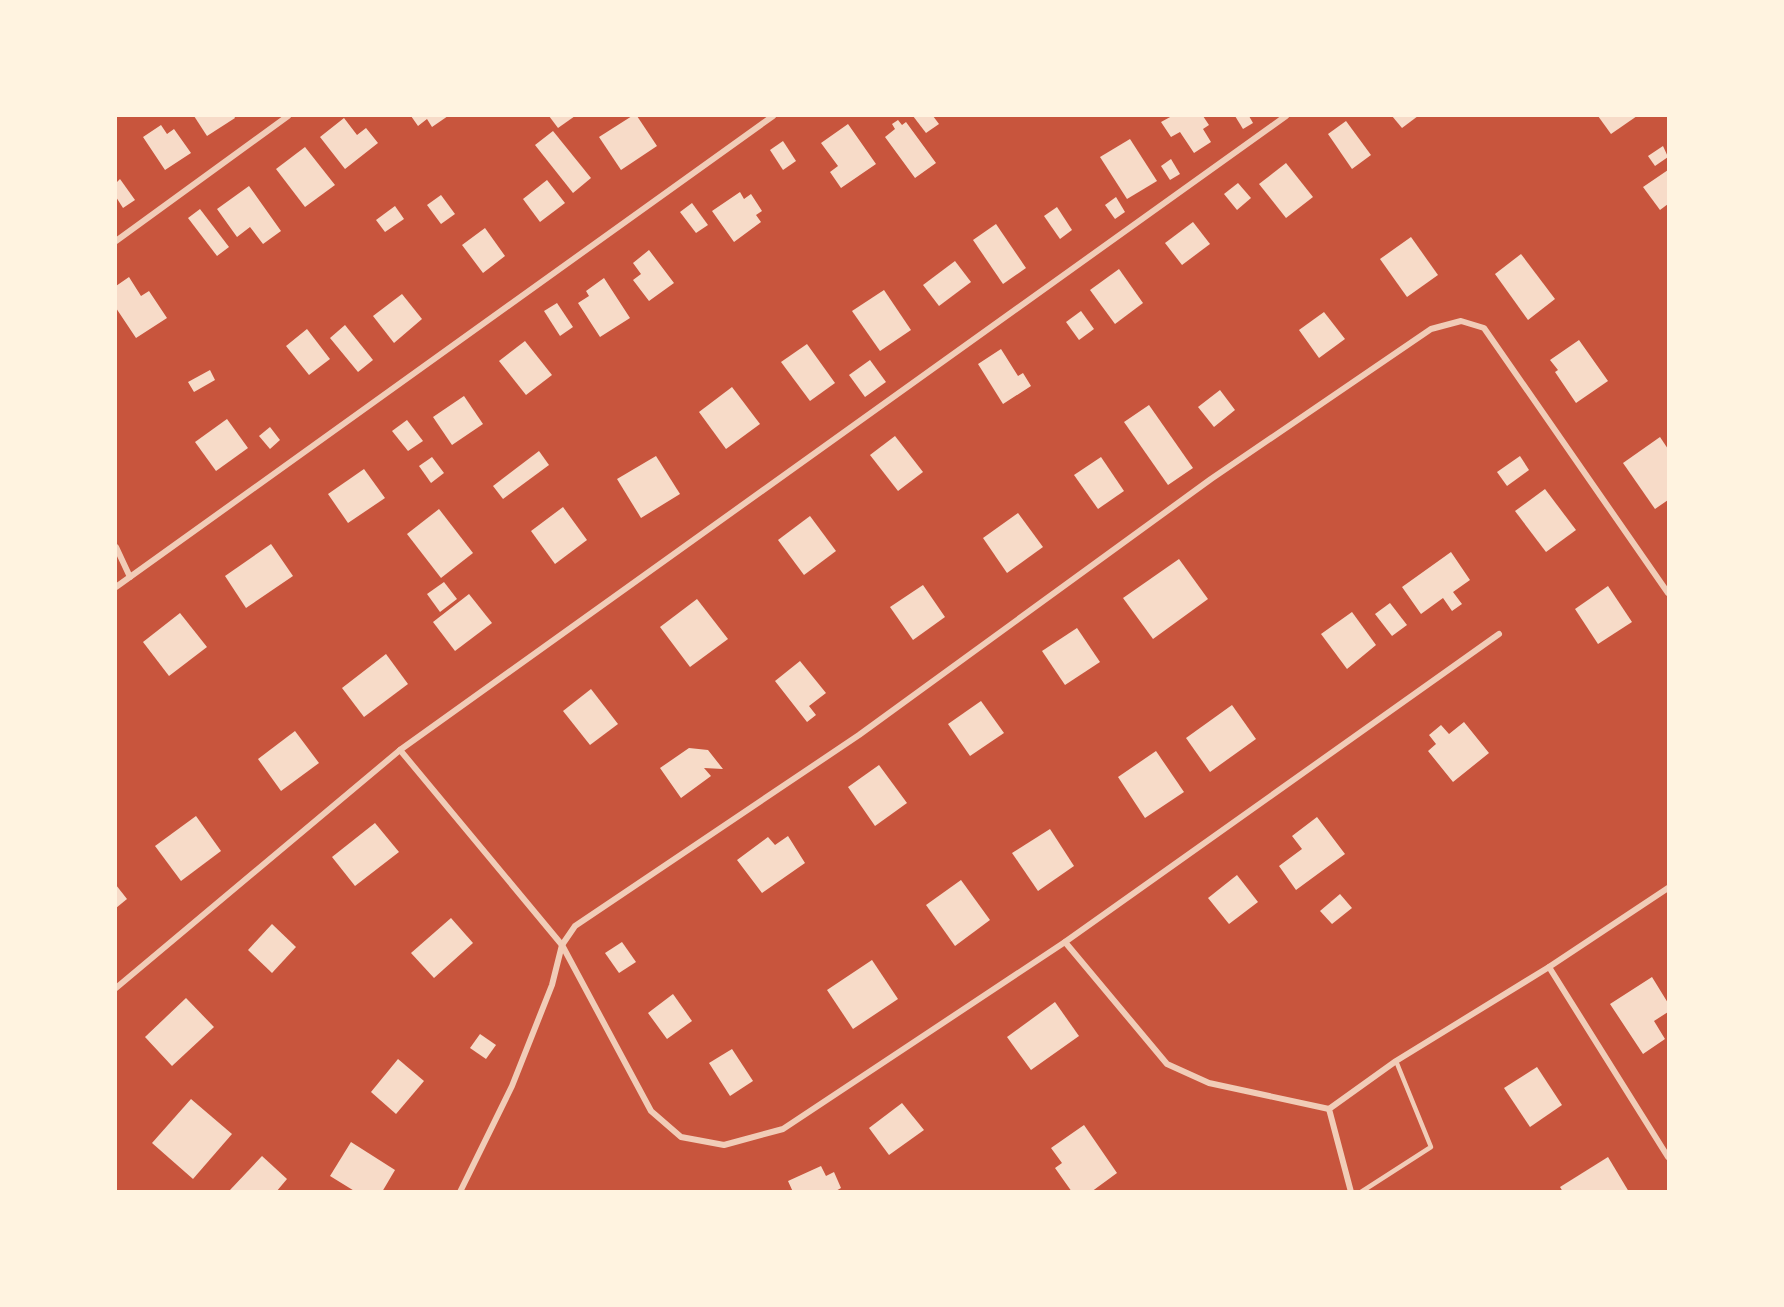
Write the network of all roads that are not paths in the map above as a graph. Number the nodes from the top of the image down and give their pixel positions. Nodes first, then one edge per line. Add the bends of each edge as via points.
1 (288, 116) edge
2 (773, 116) edge
3 (1286, 116) edge
4 (116, 241) edge
5 (116, 547) edge
6 (130, 577) junction
7 (116, 587) edge
8 (1668, 593) edge
9 (1499, 634) dead end
10 (400, 750) junction
11 (1668, 888) edge
12 (1065, 942) junction
13 (562, 945) junction
14 (1548, 967) junction
15 (116, 988) edge
16 (1396, 1061) junction
17 (1329, 1110) junction
18 (1668, 1157) edge
19 (460, 1191) edge
20 (1351, 1191) edge
21 (1360, 1191) edge

1 - 4 street
2 - 6 street
3 - 10 street
5 - 6 street
6 - 7 street
8 - 13 street via 1484,328 1461,321 1431,329 1211,480 858,735 575,926
9 - 12 street
10 - 13 street
10 - 15 street
11 - 14 street
12 - 13 street via 783,1129 724,1145 681,1137 651,1111
12 - 17 street via 1167,1064 1209,1083
13 - 19 street via 552,985 512,1086
14 - 16 street
14 - 18 street
16 - 17 street
16 - 21 lane via 1431,1147
17 - 20 street

